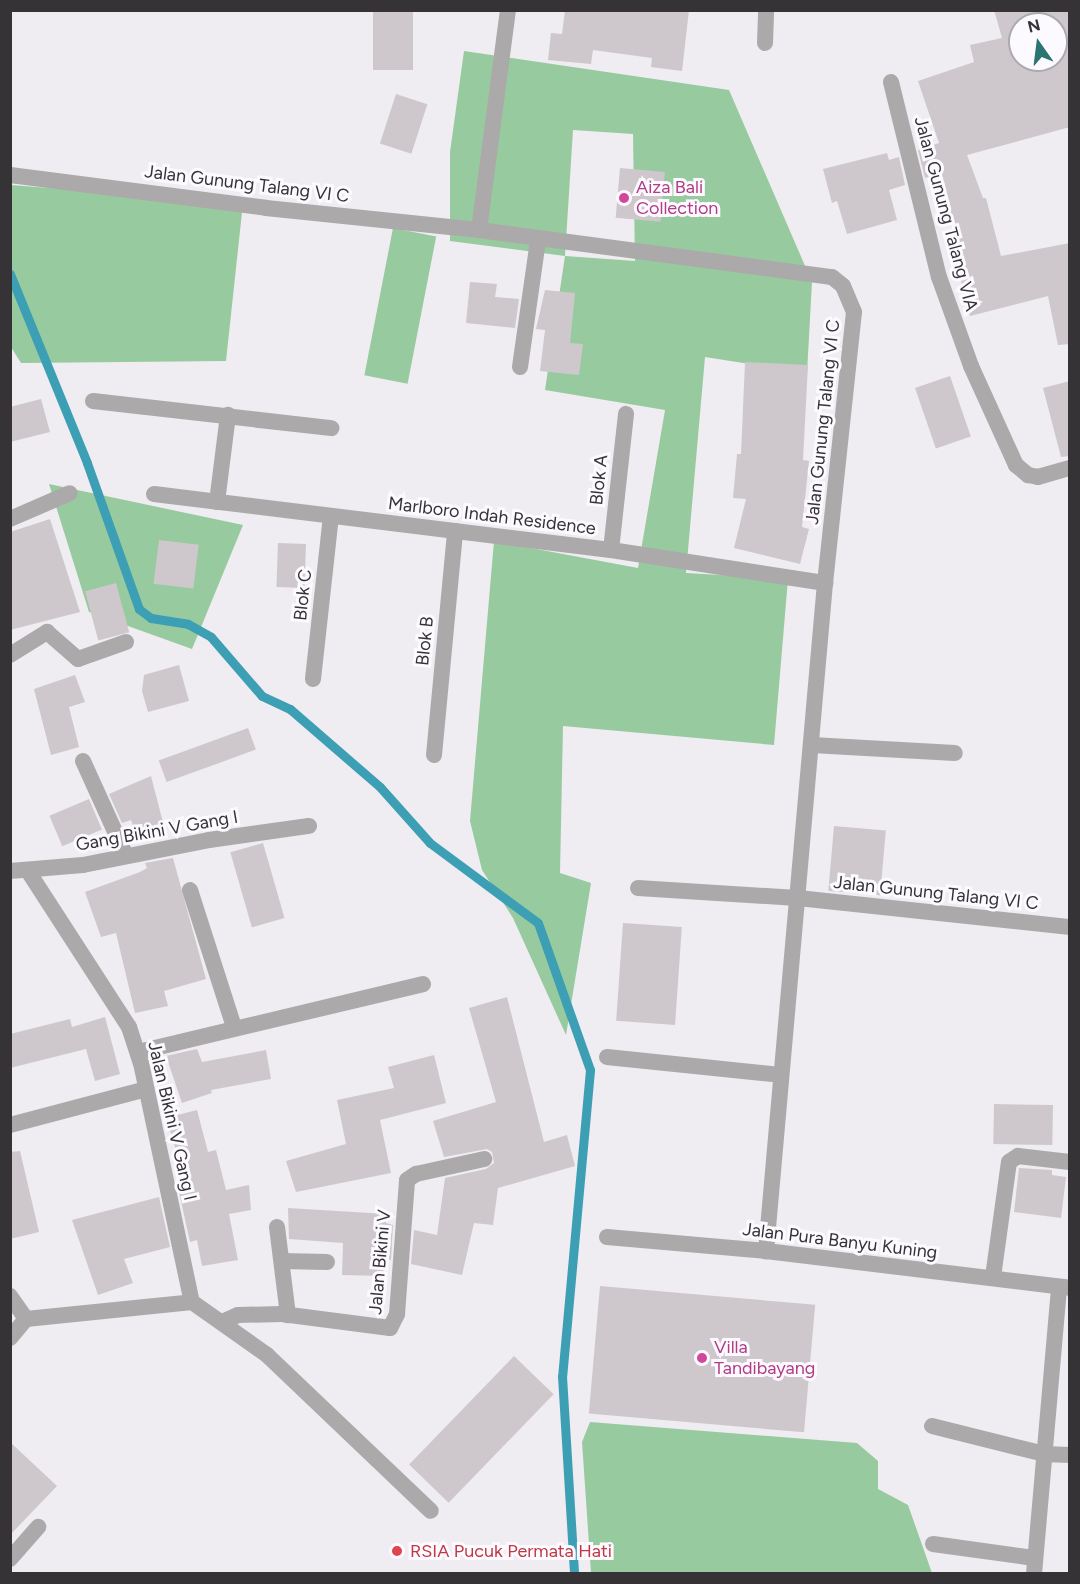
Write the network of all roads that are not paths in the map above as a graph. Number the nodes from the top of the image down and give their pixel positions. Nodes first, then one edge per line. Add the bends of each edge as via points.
1 (508, 10) edge
2 (766, 10) edge
3 (765, 43) dead end
4 (891, 82) dead end
5 (10, 175) edge
6 (479, 230) junction
7 (538, 240) junction
8 (520, 367) dead end
9 (93, 401) dead end
10 (626, 414) dead end
11 (228, 415) junction
12 (331, 428) dead end
13 (1070, 468) edge
14 (70, 493) dead end
15 (154, 494) dead end
16 (217, 502) junction
17 (331, 516) junction
18 (10, 519) edge
19 (455, 531) junction
20 (611, 550) junction
21 (825, 583) junction
22 (126, 642) dead end
23 (10, 655) edge
24 (313, 679) dead end
25 (812, 745) junction
26 (955, 753) dead end
27 (434, 755) dead end
28 (83, 760) dead end
29 (309, 826) dead end
30 (126, 856) junction
31 (28, 870) junction
32 (10, 871) edge
33 (639, 888) dead end
34 (190, 890) dead end
35 (798, 898) junction
36 (1070, 927) edge
37 (423, 984) dead end
38 (234, 1027) junction
39 (138, 1052) junction
40 (607, 1057) dead end
41 (780, 1075) junction
42 (147, 1089) junction
43 (10, 1125) edge
44 (484, 1159) dead end
45 (1070, 1162) edge
46 (278, 1227) dead end
47 (606, 1237) dead end
48 (766, 1251) junction
49 (282, 1260) junction
50 (327, 1262) dead end
51 (993, 1277) junction
52 (1064, 1287) edge
53 (10, 1296) edge
54 (192, 1302) junction
55 (288, 1315) junction
56 (26, 1319) junction
57 (222, 1322) junction
58 (10, 1338) edge
59 (932, 1426) dead end
60 (1044, 1454) junction
61 (1070, 1455) edge
62 (431, 1511) dead end
63 (38, 1527) dead end
64 (933, 1544) dead end
65 (10, 1559) edge
66 (1034, 1566) edge

1 - 6 street
2 - 3 street
4 - 13 street, Jalan Gunung Talang VIA via 939,277 971,366 1016,465 1028,475 1038,477
5 - 6 street, Jalan Gunung Talang VI C
6 - 7 street, Jalan Gunung Talang VI C
7 - 8 street
7 - 21 street, Jalan Gunung Talang VI C via 832,277 843,286 854,312
9 - 11 street
10 - 20 street, Blok A
11 - 12 street
11 - 16 street
14 - 18 street
15 - 16 street, Marlboro Indah Residence
16 - 17 street, Marlboro Indah Residence
17 - 19 street, Marlboro Indah Residence
17 - 24 street, Blok C
19 - 20 street, Marlboro Indah Residence
19 - 27 street, Blok B
20 - 21 street, Marlboro Indah Residence
21 - 25 street, Jalan Gunung Talang VI C
22 - 23 street via 78,659 47,632
25 - 26 street
25 - 35 street, Jalan Gunung Talang VI C
28 - 30 street
29 - 30 street, Gang Bikini V Gang I
30 - 31 street, Gang Bikini V Gang I
31 - 32 street, Gang Bikini V Gang I
31 - 39 street, Jalan Bikini V Gang I via 129,1027
33 - 35 street, Jalan Gunung Talang VI C
34 - 38 street
35 - 36 street, Jalan Gunung Talang VI C
35 - 41 street, Jalan Gunung Talang VI C
37 - 38 street
38 - 39 street
39 - 42 street, Jalan Bikini V Gang I
40 - 41 street
41 - 48 street, Jalan Gunung Talang VI C
42 - 43 street
42 - 54 street, Jalan Bikini V Gang I
44 - 55 street, Jalan Bikini V via 416,1174 407,1180 397,1314 390,1328
45 - 51 street via 1018,1156 1009,1162
46 - 49 street
47 - 48 street, Jalan Pura Banyu Kuning
48 - 51 street, Jalan Pura Banyu Kuning
49 - 50 street
49 - 55 street
51 - 52 street, Jalan Pura Banyu Kuning
52 - 60 street
53 - 56 street
54 - 56 street
54 - 57 street
55 - 57 street, Jalan Bikini V via 238,1315
56 - 58 street
57 - 62 street via 267,1354
59 - 60 street
60 - 61 street
60 - 66 street
63 - 65 street
64 - 66 street

